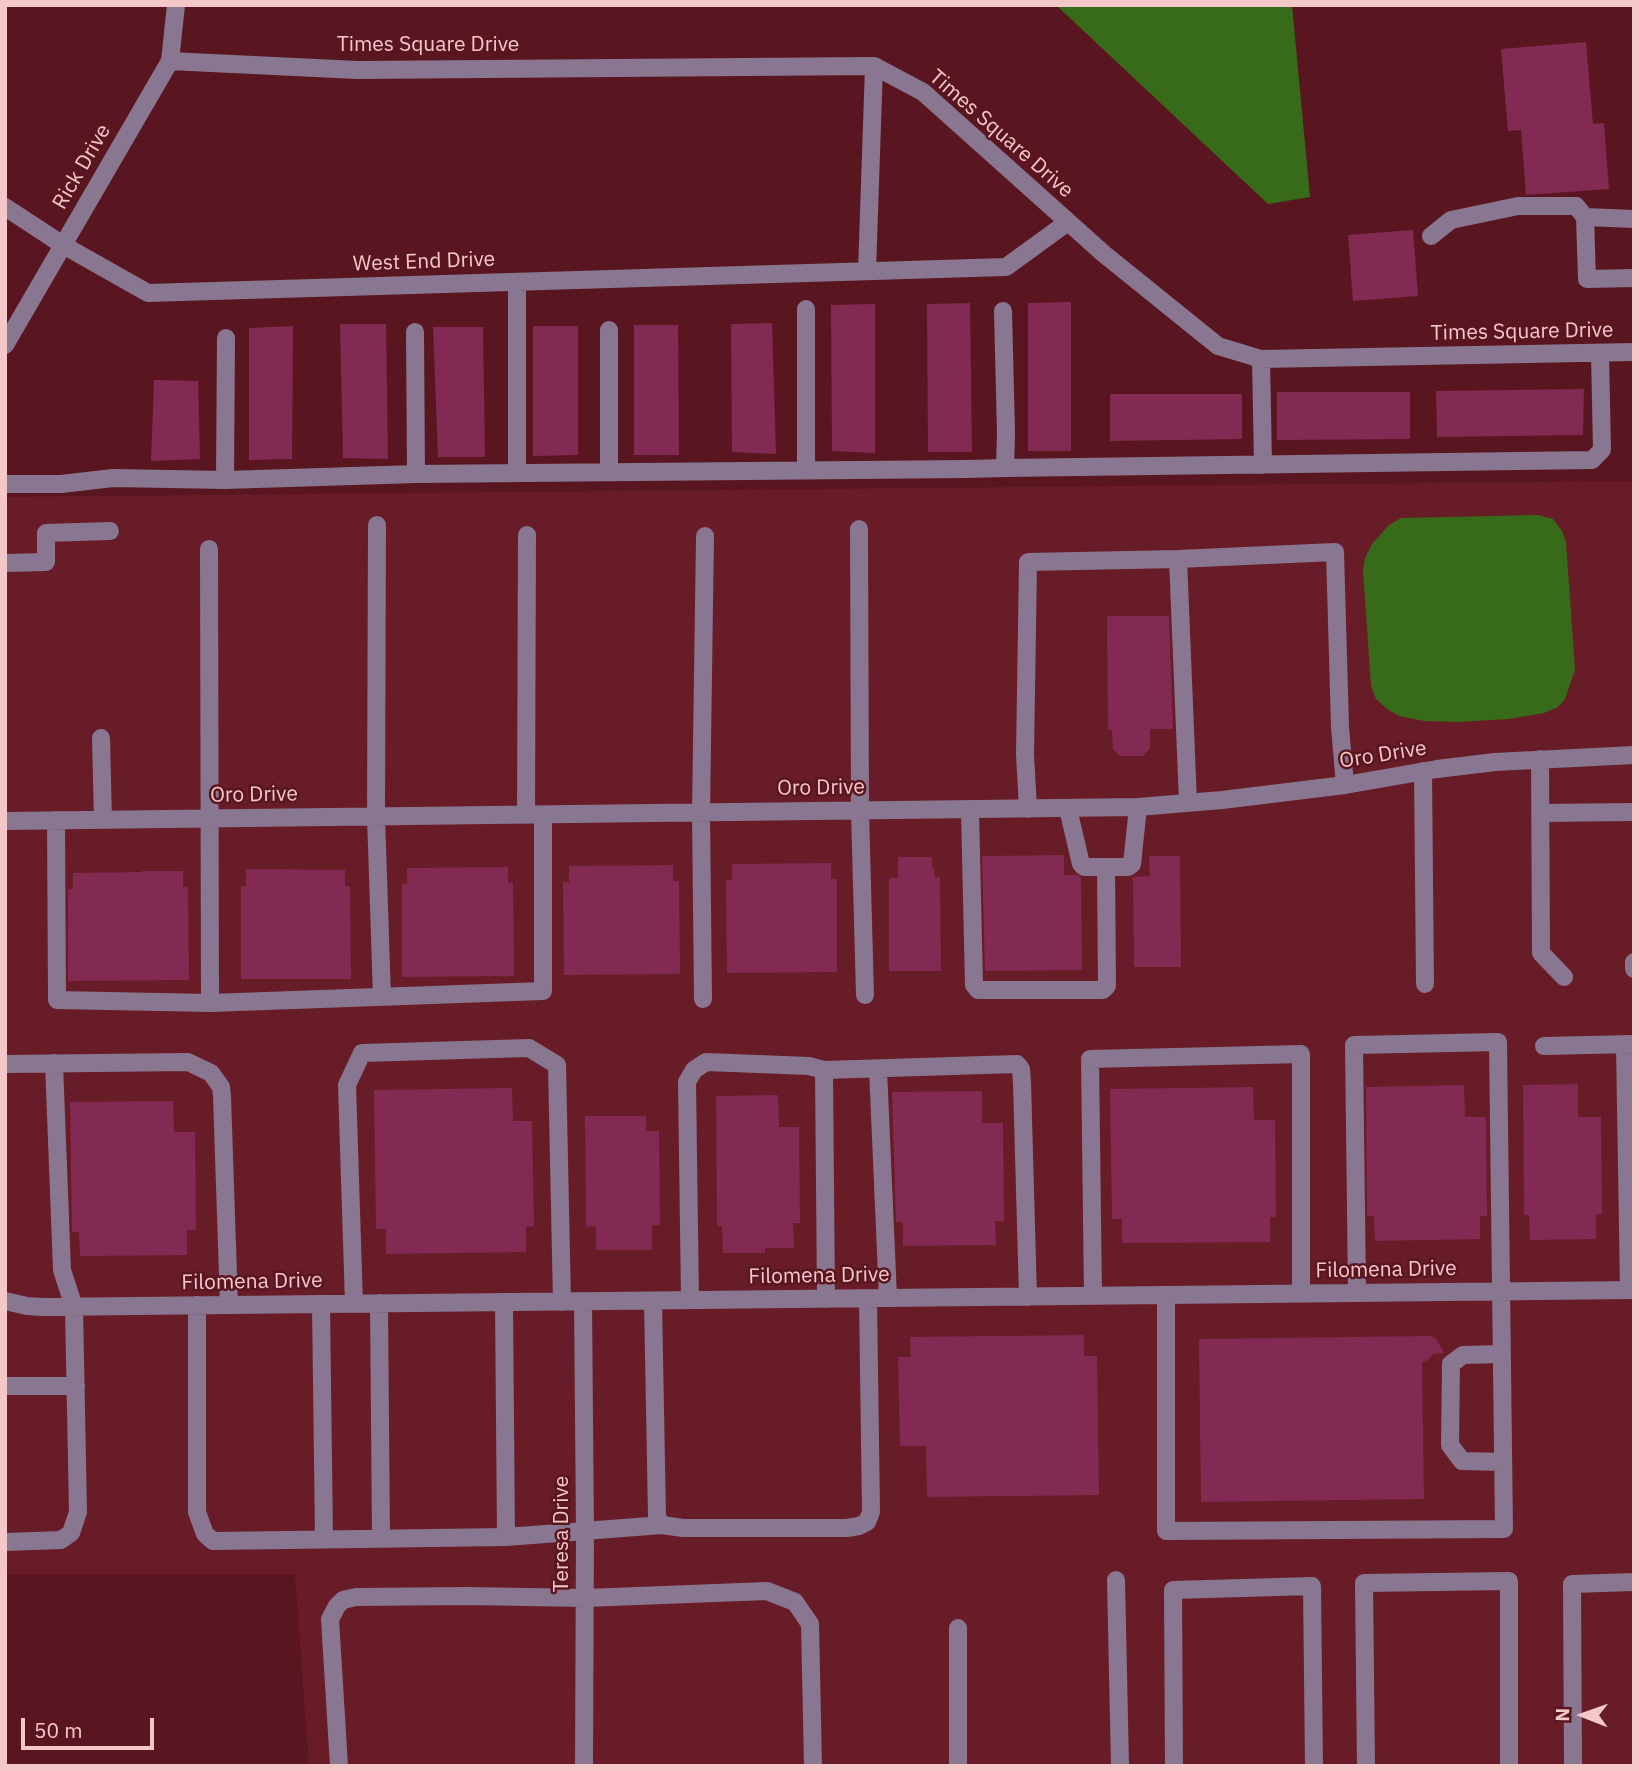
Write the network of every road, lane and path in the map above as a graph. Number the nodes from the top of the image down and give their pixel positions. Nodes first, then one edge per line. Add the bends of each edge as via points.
1 (176, 5) edge
2 (170, 61) junction
3 (874, 66) junction
4 (5, 207) edge
5 (1585, 217) junction
6 (1634, 219) edge
7 (1068, 222) junction
8 (1431, 236) dead end
9 (64, 245) junction
10 (867, 271) junction
11 (1634, 278) edge
12 (517, 282) junction
13 (806, 309) dead end
14 (1003, 312) dead end
15 (609, 330) dead end
16 (415, 332) dead end
17 (226, 338) dead end
18 (5, 345) edge
19 (1634, 352) edge
20 (1600, 353) junction
21 (1261, 359) junction
22 (1263, 465) junction
23 (1005, 468) junction
24 (806, 470) junction
25 (609, 472) junction
26 (517, 473) junction
27 (416, 474) junction
28 (225, 480) junction
29 (5, 484) edge
30 (377, 526) dead end
31 (859, 530) dead end
32 (110, 531) dead end
33 (527, 536) dead end
34 (705, 536) dead end
35 (209, 549) dead end
36 (1178, 559) junction
37 (5, 563) edge
38 (101, 738) dead end
39 (1634, 755) edge
40 (1540, 759) junction
41 (1423, 771) junction
42 (1345, 785) junction
43 (1188, 803) junction
44 (1138, 807) junction
45 (1028, 809) junction
46 (1068, 809) junction
47 (970, 810) junction
48 (860, 811) junction
49 (1634, 812) edge
50 (701, 813) junction
51 (1541, 813) junction
52 (535, 815) junction
53 (376, 816) junction
54 (209, 818) junction
55 (56, 820) junction
56 (103, 820) junction
57 (5, 821) edge
58 (1106, 867) junction
59 (1564, 977) dead end
60 (1425, 984) dead end
61 (865, 995) dead end
62 (382, 997) junction
63 (703, 999) dead end
64 (210, 1003) junction
65 (1630, 1044) edge
66 (1544, 1046) dead end
67 (54, 1063) junction
68 (5, 1064) edge
69 (878, 1069) junction
70 (824, 1070) junction
71 (1631, 1290) edge
72 (1501, 1292) junction
73 (1357, 1293) junction
74 (1301, 1294) junction
75 (1166, 1295) junction
76 (1093, 1296) junction
77 (1028, 1297) junction
78 (868, 1298) junction
79 (888, 1298) junction
80 (826, 1299) junction
81 (690, 1300) junction
82 (583, 1301) junction
83 (653, 1301) junction
84 (504, 1302) junction
85 (562, 1302) junction
86 (6, 1303) edge
87 (379, 1303) junction
88 (321, 1304) junction
89 (354, 1304) junction
90 (229, 1305) junction
91 (197, 1306) junction
92 (74, 1307) junction
93 (1502, 1354) junction
94 (5, 1386) edge
95 (76, 1386) junction
96 (1503, 1462) junction
97 (662, 1525) junction
98 (585, 1532) junction
99 (506, 1537) junction
100 (381, 1538) junction
101 (324, 1539) junction
102 (5, 1542) edge
103 (1116, 1580) dead end
104 (1634, 1582) edge
105 (585, 1598) junction
106 (958, 1628) dead end
107 (339, 1766) edge
108 (584, 1766) edge
109 (813, 1766) edge
110 (958, 1766) edge
111 (1119, 1766) edge
112 (1174, 1766) edge
113 (1314, 1766) edge
114 (1366, 1766) edge
115 (1510, 1766) edge
116 (1573, 1766) edge

1 - 2 street, Rick Drive
2 - 3 street, Times Square Drive via 357,70
2 - 9 street, Rick Drive
3 - 7 street, Times Square Drive via 923,92
3 - 10 street
4 - 9 street, West End Drive
5 - 6 street
5 - 8 street via 1576,206 1518,206 1451,220
5 - 11 street via 1587,279
7 - 10 street, West End Drive via 1006,267
7 - 21 street, Times Square Drive via 1218,346
9 - 12 street, West End Drive via 148,293
9 - 18 street, Rick Drive
10 - 12 street, West End Drive
12 - 26 street
13 - 24 street
14 - 23 street
15 - 25 street
16 - 27 street
17 - 28 street
19 - 20 street, Times Square Drive
20 - 21 street, Times Square Drive
20 - 22 street via 1602,450 1592,460
21 - 22 street
22 - 23 street
23 - 24 street
24 - 25 street
25 - 26 street
26 - 27 street
27 - 28 street
28 - 29 street via 113,478
30 - 53 street
31 - 48 street
32 - 37 street via 46,533 46,562
33 - 52 street
34 - 50 street
35 - 54 street
36 - 42 street via 1335,552
36 - 43 street
36 - 45 street via 1028,562
38 - 56 street
39 - 40 street, Oro Drive
40 - 41 street, Oro Drive
40 - 51 street
41 - 42 street, Oro Drive
41 - 60 street
42 - 43 street, Oro Drive
43 - 44 street, Oro Drive
44 - 46 street, Oro Drive
44 - 58 street via 1132,864
45 - 46 street, Oro Drive
45 - 47 street, Oro Drive
46 - 58 street via 1081,864
47 - 48 street, Oro Drive
47 - 58 street via 974,985 978,990 1103,990 1107,986
48 - 50 street, Oro Drive
48 - 61 street
49 - 51 street
50 - 52 street, Oro Drive
50 - 63 street
51 - 59 street via 1541,953
52 - 53 street, Oro Drive
52 - 62 street via 543,991
53 - 54 street, Oro Drive
53 - 62 street
54 - 56 street, Oro Drive
54 - 64 street
55 - 56 street, Oro Drive
55 - 57 street, Oro Drive
55 - 64 street via 57,1000
62 - 64 street
65 - 66 street
65 - 71 street
67 - 68 street
67 - 90 street via 188,1062 216,1079 222,1097
67 - 92 street via 62,1270
69 - 70 street
69 - 77 street via 1011,1063 1021,1069
69 - 79 street
70 - 80 street
70 - 81 street via 706,1062 687,1082
71 - 72 street, Filomena Drive
72 - 73 street, Filomena Drive
72 - 73 street via 1498,1042 1353,1045
72 - 93 street
73 - 74 street, Filomena Drive
74 - 75 street, Filomena Drive
74 - 76 street via 1301,1054 1090,1059
75 - 76 street, Filomena Drive
75 - 96 street via 1166,1531 1504,1528
76 - 77 street, Filomena Drive
77 - 79 street, Filomena Drive
78 - 79 street, Filomena Drive
78 - 80 street, Filomena Drive
78 - 97 street via 871,1512 867,1522 847,1528
80 - 81 street, Filomena Drive
81 - 83 street, Filomena Drive
82 - 83 street, Filomena Drive
82 - 85 street, Filomena Drive
82 - 98 street, Teresa Drive
83 - 97 street via 657,1517
84 - 85 street, Filomena Drive
84 - 87 street, Filomena Drive
84 - 99 street
85 - 89 street via 557,1065 529,1048 362,1053 347,1085
86 - 92 street, Filomena Drive
87 - 89 street, Filomena Drive
87 - 100 street
88 - 89 street, Filomena Drive
88 - 90 street, Filomena Drive
88 - 101 street
90 - 91 street, Filomena Drive
91 - 92 street, Filomena Drive
91 - 101 street via 197,1512 205,1534 213,1541
92 - 95 street
93 - 96 street
93 - 96 street via 1462,1355 1451,1364 1450,1445 1462,1461
94 - 95 street
95 - 102 street via 78,1512 71,1533 61,1540
97 - 98 street
98 - 99 street
98 - 105 street, Teresa Drive
99 - 100 street
100 - 101 street
103 - 111 street
104 - 116 street via 1572,1584
105 - 107 street via 343,1600 330,1619
105 - 108 street, Teresa Drive
105 - 109 street via 767,1591 795,1602 810,1624
106 - 110 street
112 - 113 street via 1172,1590 1312,1586
114 - 115 street via 1364,1583 1509,1581

